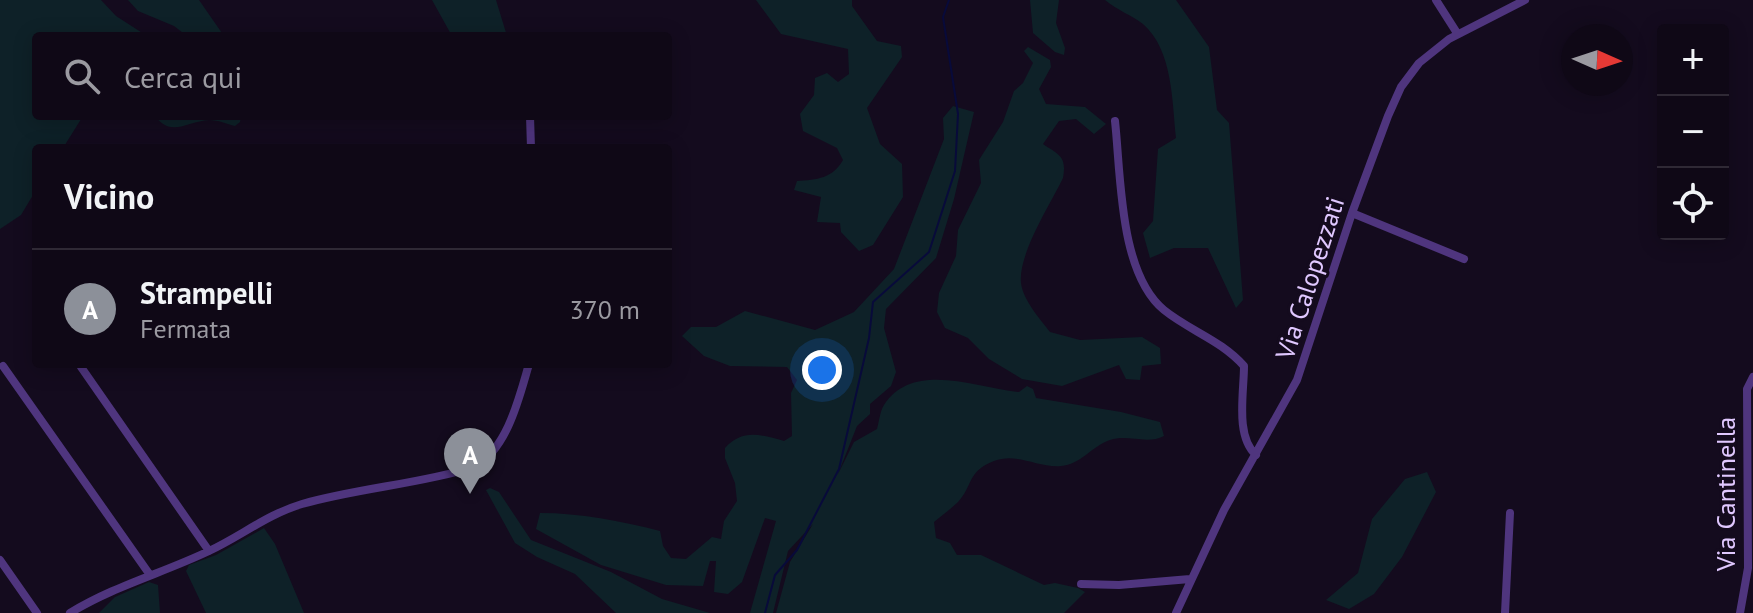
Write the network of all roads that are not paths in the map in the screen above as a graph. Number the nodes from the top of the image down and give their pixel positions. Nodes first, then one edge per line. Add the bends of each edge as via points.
1 (1436, 0) edge
2 (1525, 0) edge
3 (1457, 33) junction
4 (530, 120) edge
5 (1115, 121) dead end
6 (531, 144) edge
7 (1352, 213) junction
8 (1464, 259) dead end
9 (3, 366) dead end
10 (82, 368) edge
11 (528, 368) edge
12 (1753, 377) edge
13 (1256, 455) junction
14 (1510, 513) dead end
15 (209, 551) junction
16 (0, 560) edge
17 (150, 575) junction
18 (1190, 579) junction
19 (1081, 584) dead end
20 (37, 613) edge
21 (70, 613) edge
22 (1176, 613) edge
23 (1505, 613) edge
24 (1740, 613) edge

1 - 3 street
2 - 3 street, Via Calopezzati
3 - 7 street, Via Calopezzati via 1423,59 1401,87
4 - 6 street
5 - 13 street via 1129,235 1141,279 1162,308 1225,346 1244,366 1245,435
7 - 8 street
7 - 13 street, Via Calopezzati via 1301,373
9 - 17 street
10 - 15 street
11 - 15 street via 504,433 479,465 297,505
12 - 24 street, Via Cantinella via 1747,387 1748,573
13 - 18 street, Via Calopezzati
14 - 23 street
15 - 17 street
16 - 20 street
17 - 21 street
18 - 19 street
18 - 22 street, Via Calopezzati

